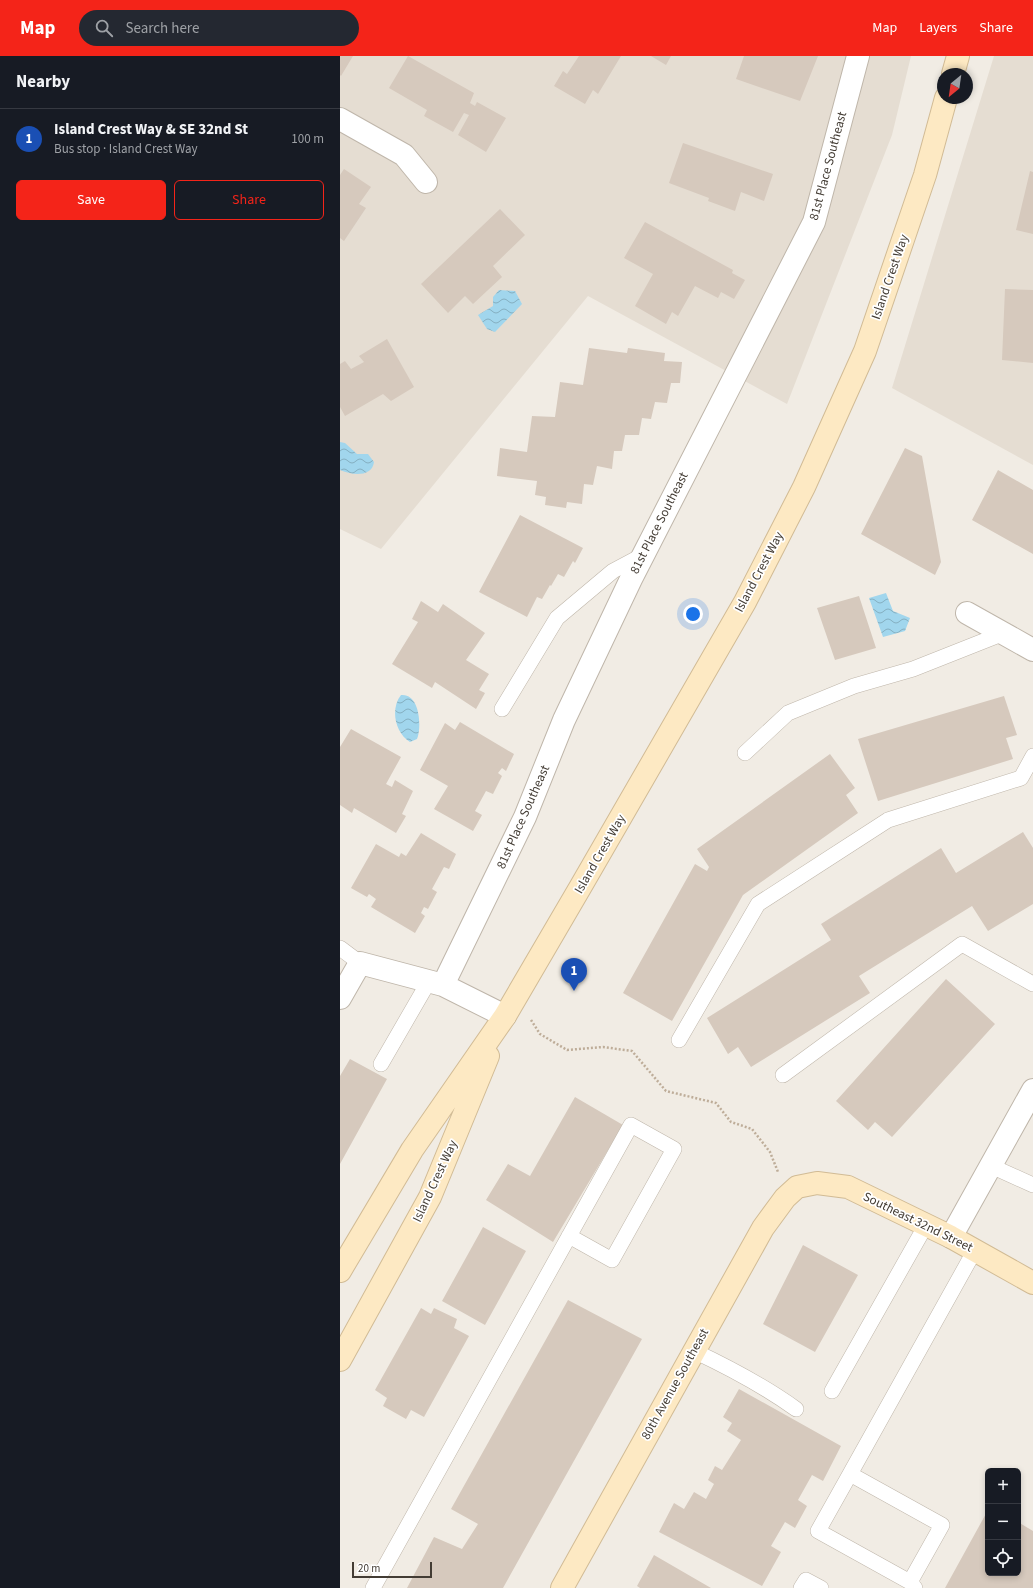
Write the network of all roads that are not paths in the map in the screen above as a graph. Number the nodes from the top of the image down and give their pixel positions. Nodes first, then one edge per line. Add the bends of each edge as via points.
1 (858, 56) edge
2 (958, 56) edge
3 (955, 68) edge
4 (944, 104) edge
5 (340, 119) edge
6 (426, 182) dead end
7 (643, 554) junction
8 (967, 613) dead end
9 (1004, 633) junction
10 (1033, 650) edge
11 (502, 709) dead end
12 (745, 753) dead end
13 (1033, 756) edge
14 (340, 948) edge
15 (360, 963) junction
16 (436, 984) junction
17 (1033, 984) edge
18 (340, 998) edge
19 (505, 1016) junction
20 (679, 1040) dead end
21 (381, 1064) dead end
22 (783, 1075) dead end
23 (1033, 1090) edge
24 (991, 1166) junction
25 (1033, 1185) edge
26 (797, 1187) joint
27 (926, 1225) junction
28 (569, 1236) junction
29 (951, 1237) junction
30 (975, 1250) junction
31 (340, 1271) edge
32 (1033, 1283) edge
33 (694, 1351) junction
34 (340, 1360) edge
35 (832, 1391) dead end
36 (796, 1409) dead end
37 (850, 1474) junction
38 (912, 1585) edge
39 (373, 1588) edge
40 (562, 1588) edge
41 (801, 1588) edge
42 (821, 1588) edge

1 - 7 street, 81st Place Southeast via 814,222
2 - 3 main road
4 - 19 main road, Island Crest Way via 925,175 865,351 804,487 744,602
5 - 6 street via 404,155
7 - 11 lane via 613,571 557,618
7 - 16 street, 81st Place Southeast via 564,720 522,823
8 - 9 street
9 - 10 street
9 - 12 lane via 914,669 854,686 788,712
13 - 20 lane via 1021,778 888,820 758,904
14 - 15 lane
15 - 16 street
15 - 18 street
16 - 19 street
16 - 21 lane
17 - 22 lane via 962,944
19 - 31 main road, Island Crest Way via 412,1150
19 - 34 main road, Island Crest Way via 430,1197
23 - 24 street
24 - 25 lane
24 - 29 street
26 - 27 main road, Southeast 32nd Street via 817,1183 848,1187
26 - 33 main road, 80th Avenue Southeast via 785,1198 763,1228
27 - 29 main road, Southeast 32nd Street
27 - 35 lane
28 - 28 lane via 631,1125 674,1149 612,1260
28 - 39 lane
29 - 30 main road, Southeast 32nd Street
30 - 32 main road, Southeast 32nd Street
30 - 37 lane
33 - 36 lane via 769,1390
33 - 40 main road, 80th Avenue Southeast
37 - 38 lane via 942,1525
37 - 38 lane via 818,1530
41 - 42 lane via 806,1580

